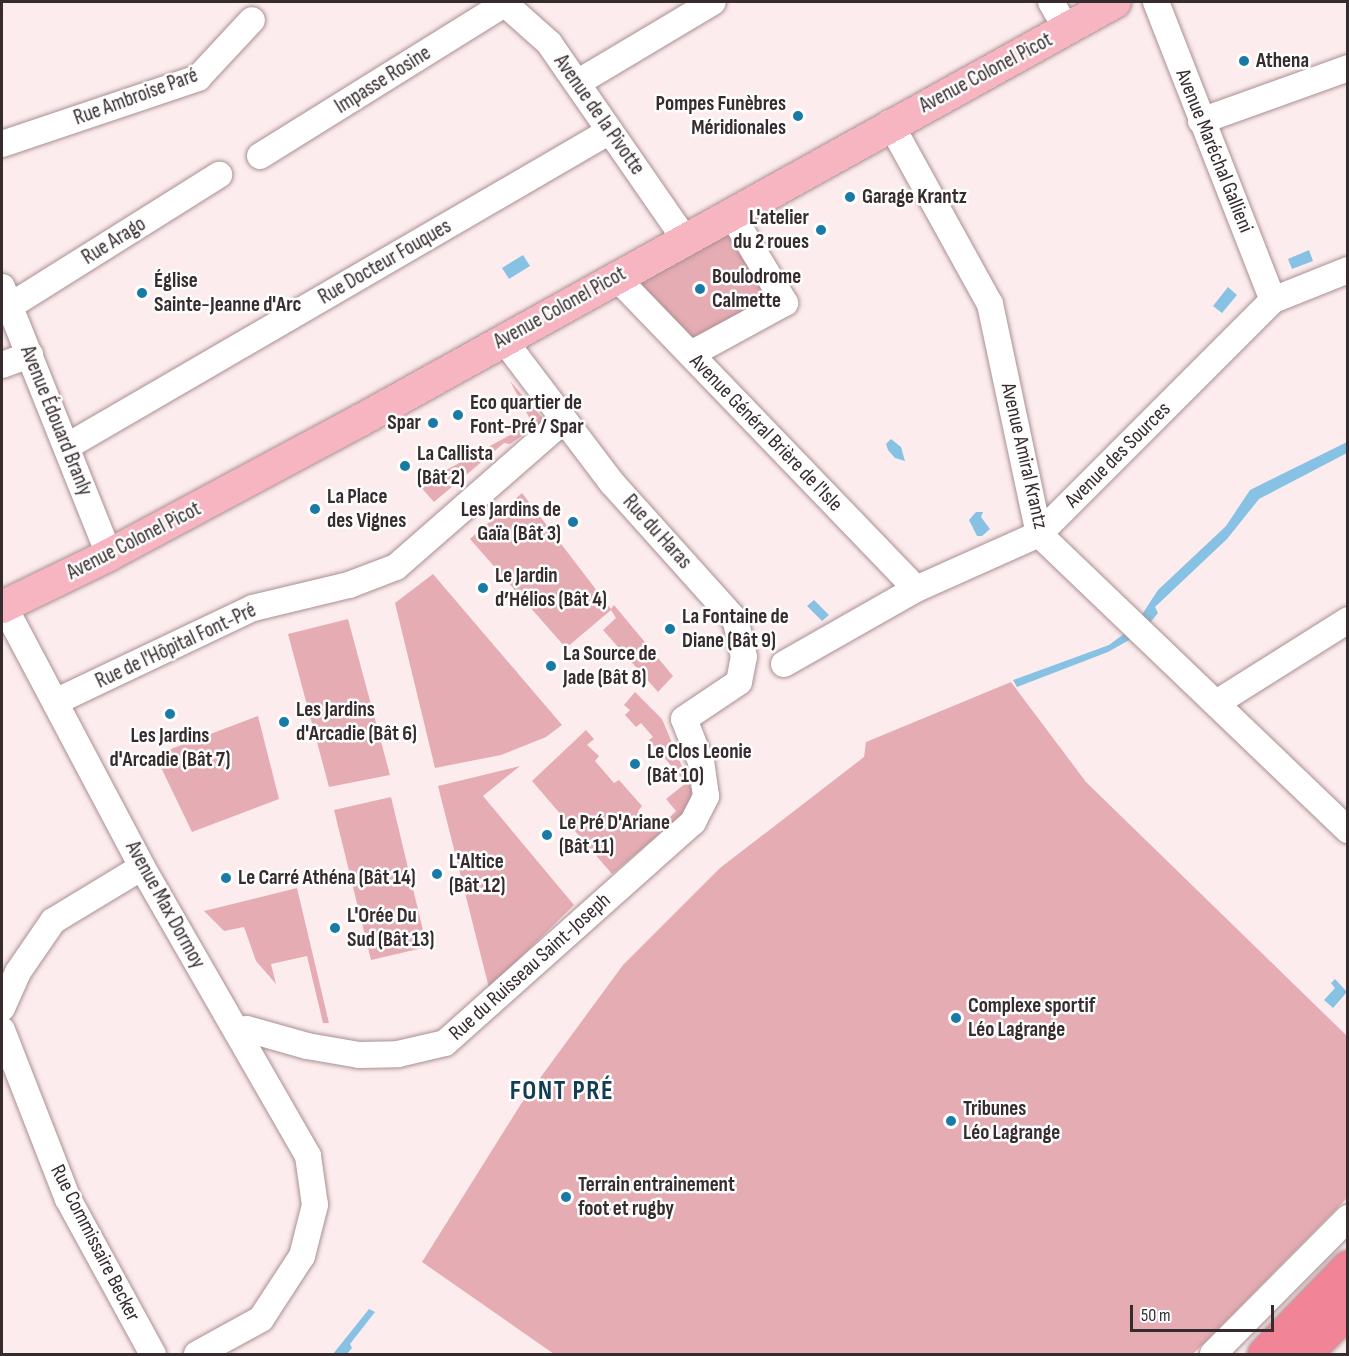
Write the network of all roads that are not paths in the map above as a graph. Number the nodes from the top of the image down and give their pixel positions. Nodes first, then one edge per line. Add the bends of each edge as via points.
1 (505, 2) edge
2 (713, 2) edge
3 (1051, 2) edge
4 (1115, 2) edge
5 (1156, 2) edge
6 (252, 20) dead end
7 (1067, 30) junction
8 (1347, 68) edge
9 (577, 83) junction
10 (1201, 121) junction
11 (890, 123) junction
12 (610, 131) junction
13 (2, 144) edge
14 (260, 156) dead end
15 (219, 175) dead end
16 (730, 212) junction
17 (684, 238) junction
18 (1347, 270) edge
19 (616, 278) junction
20 (6, 296) edge
21 (1273, 300) junction
22 (503, 339) junction
23 (691, 354) junction
24 (30, 355) junction
25 (2, 365) edge
26 (564, 420) junction
27 (66, 447) junction
28 (1039, 534) junction
29 (109, 555) junction
30 (916, 588) junction
31 (3, 606) edge
32 (1347, 620) edge
33 (784, 664) dead end
34 (55, 702) junction
35 (1218, 702) junction
36 (684, 719) joint
37 (1347, 830) edge
38 (142, 867) junction
39 (2, 1008) edge
40 (2, 1030) edge
41 (237, 1032) junction
42 (1347, 1218) edge
43 (1347, 1267) edge
44 (1347, 1310) edge
45 (1284, 1348) edge
46 (153, 1354) edge
47 (197, 1354) edge
48 (1213, 1354) edge
49 (1239, 1354) edge

1 - 9 street, Avenue de la Pivotte via 542,34
1 - 14 street, Impasse Rosine
2 - 9 street
3 - 7 street
4 - 7 main road, Avenue Colonel Picot
5 - 10 street, Avenue Maréchal Gallieni
6 - 13 street, Rue Ambroise Paré via 198,78
7 - 11 main road, Avenue Colonel Picot
8 - 10 street
9 - 12 street, Avenue de la Pivotte
10 - 21 street, Avenue Maréchal Gallieni
11 - 16 main road, Avenue Colonel Picot
11 - 28 street, Avenue Amiral Krantz via 990,304
12 - 17 street, Avenue de la Pivotte
12 - 27 street, Rue Docteur Fouques
15 - 20 street, Rue Arago
16 - 17 main road, Avenue Colonel Picot
16 - 23 street via 785,303
17 - 19 main road, Avenue Colonel Picot
18 - 21 street
19 - 22 main road, Avenue Colonel Picot
19 - 23 street, Avenue Général Brière de l'Isle
20 - 24 street, Avenue Édouard Branly
21 - 28 street, Avenue des Sources
22 - 26 street, Rue du Haras
22 - 29 main road, Avenue Colonel Picot
23 - 30 street, Avenue Général Brière de l'Isle
24 - 25 street
24 - 27 street, Avenue Édouard Branly
26 - 34 street, Rue de l'Hôpital Font-Pré via 396,567 350,585 252,608
26 - 36 street, Rue du Haras via 612,483 736,621 744,657 739,682
27 - 29 street, Avenue Édouard Branly
28 - 30 street, Avenue des Sources
28 - 35 street, Avenue Amiral Krantz
29 - 31 main road, Avenue Colonel Picot
30 - 33 street, Avenue des Sources
31 - 34 street, Avenue Max Dormoy
32 - 35 street
34 - 38 street, Avenue Max Dormoy
35 - 37 street, Avenue Amiral Krantz
36 - 41 street, Rue du Ruisseau Saint-Joseph via 701,762 705,796 693,822 445,1043 398,1054 359,1055 247,1029
38 - 39 street via 53,921 18,972
38 - 41 street, Avenue Max Dormoy
40 - 46 street, Rue Commissaire Becker via 68,1199
41 - 47 street, Avenue Max Dormoy via 308,1156 315,1205 302,1256 266,1312 242,1331
42 - 48 street
43 - 45 highway
44 - 45 highway
45 - 49 highway via 1251,1342

